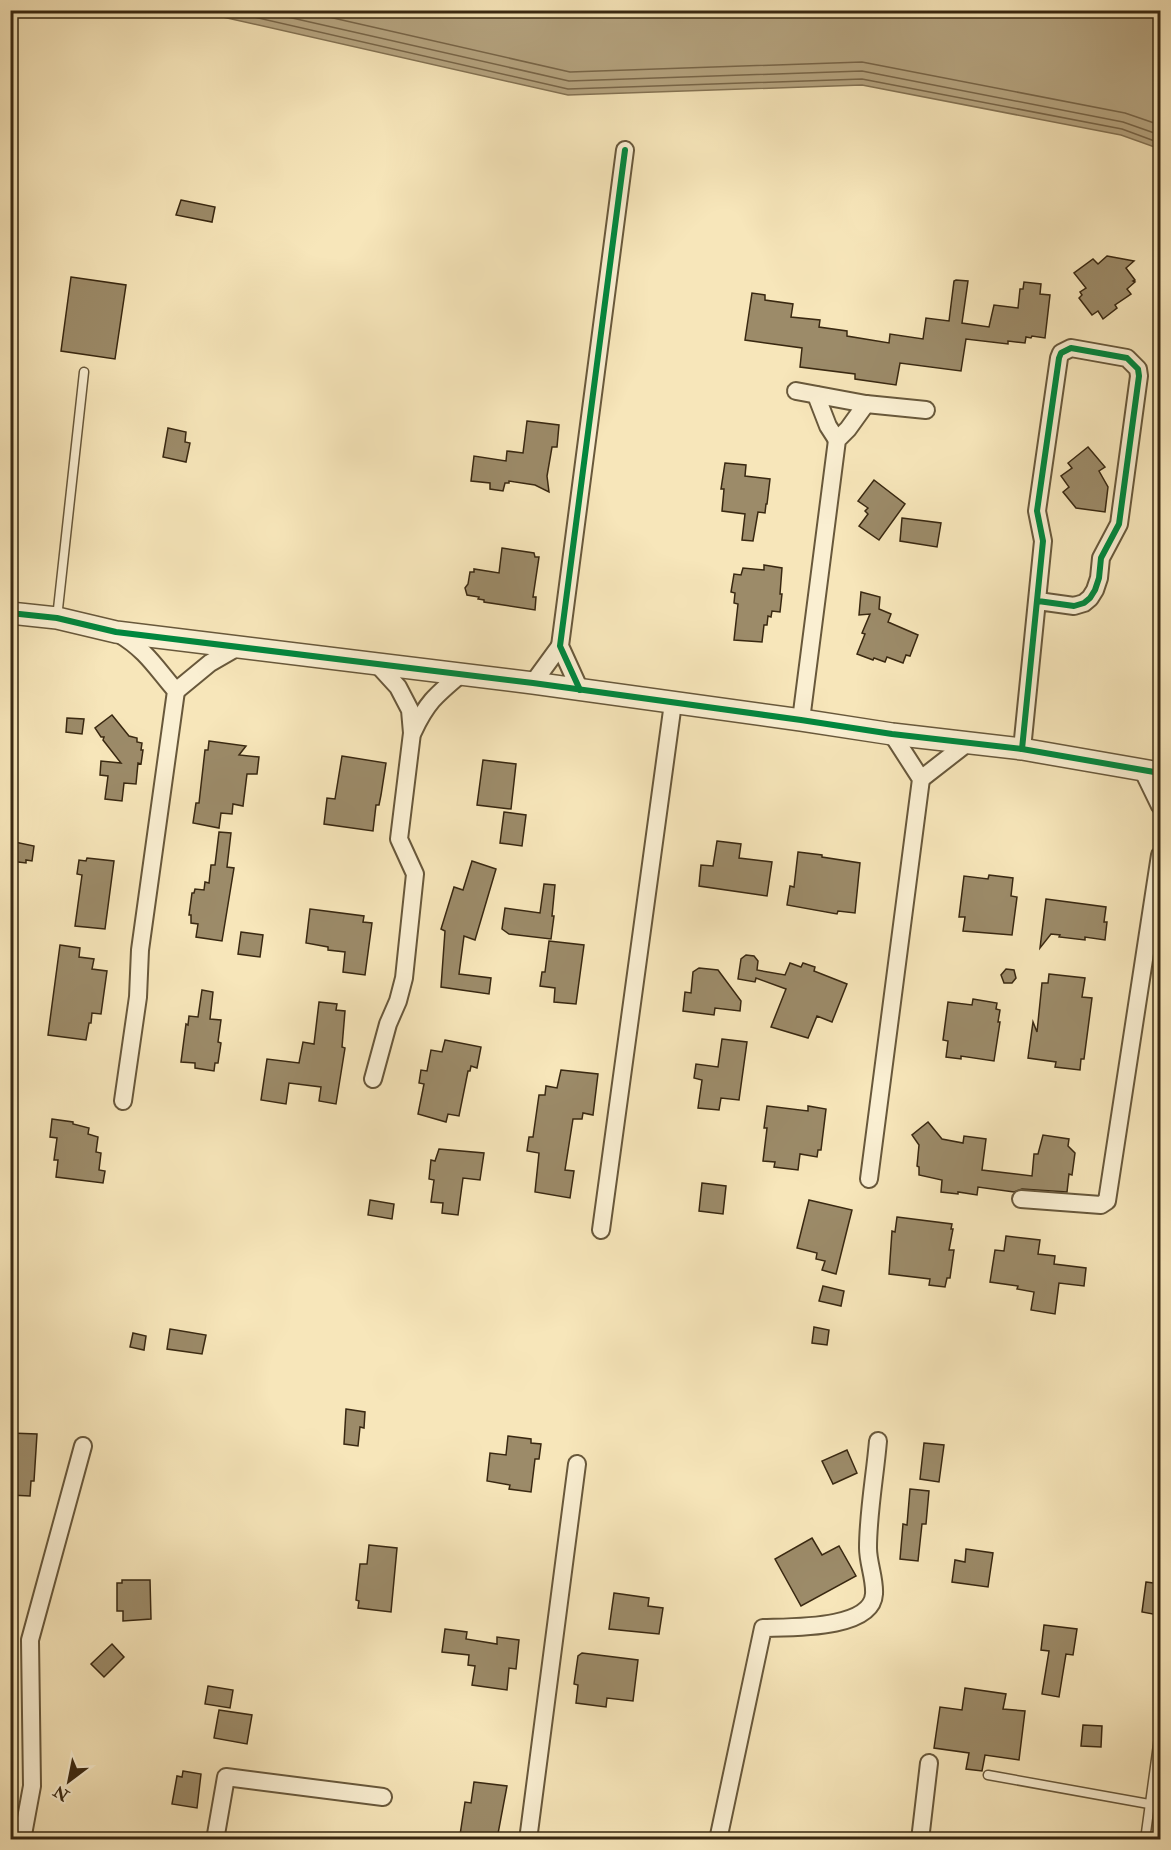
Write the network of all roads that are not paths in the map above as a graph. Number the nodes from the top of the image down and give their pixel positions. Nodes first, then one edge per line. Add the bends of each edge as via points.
1 (625, 150) dead end
2 (84, 372) dead end
3 (796, 391) dead end
4 (816, 395) junction
5 (866, 404) junction
6 (926, 410) dead end
7 (837, 440) junction
8 (1038, 601) junction
9 (10, 613) edge
10 (57, 618) junction
11 (116, 632) junction
12 (560, 646) junction
13 (236, 648) junction
14 (377, 664) junction
15 (462, 674) junction
16 (532, 683) junction
17 (580, 690) junction
18 (176, 691) junction
19 (673, 703) junction
20 (801, 720) junction
21 (412, 733) junction
22 (892, 734) junction
23 (966, 744) junction
24 (1022, 749) junction
25 (1151, 771) edge
26 (921, 779) junction
27 (1161, 806) edge
28 (1161, 855) edge
29 (374, 1079) dead end
30 (123, 1101) dead end
31 (869, 1179) dead end
32 (1021, 1199) dead end
33 (601, 1230) dead end
34 (878, 1441) dead end
35 (83, 1446) dead end
36 (577, 1464) dead end
37 (1161, 1730) edge
38 (930, 1763) dead end
39 (988, 1775) dead end
40 (383, 1797) dead end
41 (1149, 1804) junction
42 (22, 1839) edge
43 (215, 1839) edge
44 (528, 1839) edge
45 (718, 1839) edge
46 (920, 1839) edge
47 (1145, 1839) edge

1 - 12 street
2 - 10 lane
3 - 4 street
4 - 5 street
4 - 7 street
5 - 6 street
5 - 7 street
7 - 20 street
8 - 8 street via 1043,541 1037,511 1059,358 1071,348 1127,358 1138,369 1139,376 1119,524 1101,558 1099,578 1090,598 1074,606
8 - 24 street
9 - 10 street
10 - 11 street
11 - 13 street
11 - 18 street via 136,644
12 - 16 street
12 - 17 street
13 - 14 street
13 - 18 street
14 - 15 street
14 - 21 street via 398,687 410,710
15 - 16 street
15 - 21 street via 423,710
16 - 17 street
17 - 19 street
18 - 30 street
19 - 20 street
19 - 33 street
20 - 22 street
21 - 29 street via 399,839 415,874 404,978
22 - 23 street
22 - 26 street
23 - 24 street
23 - 26 street
24 - 25 street
25 - 27 street
26 - 31 street
28 - 32 street via 1107,1201 1101,1204
34 - 45 street via 868,1549 874,1595 868,1609 858,1617 825,1624 763,1628
35 - 42 street via 30,1640 33,1785
36 - 44 street
37 - 41 lane
38 - 46 street
39 - 41 lane
40 - 43 street via 226,1778
41 - 47 lane

